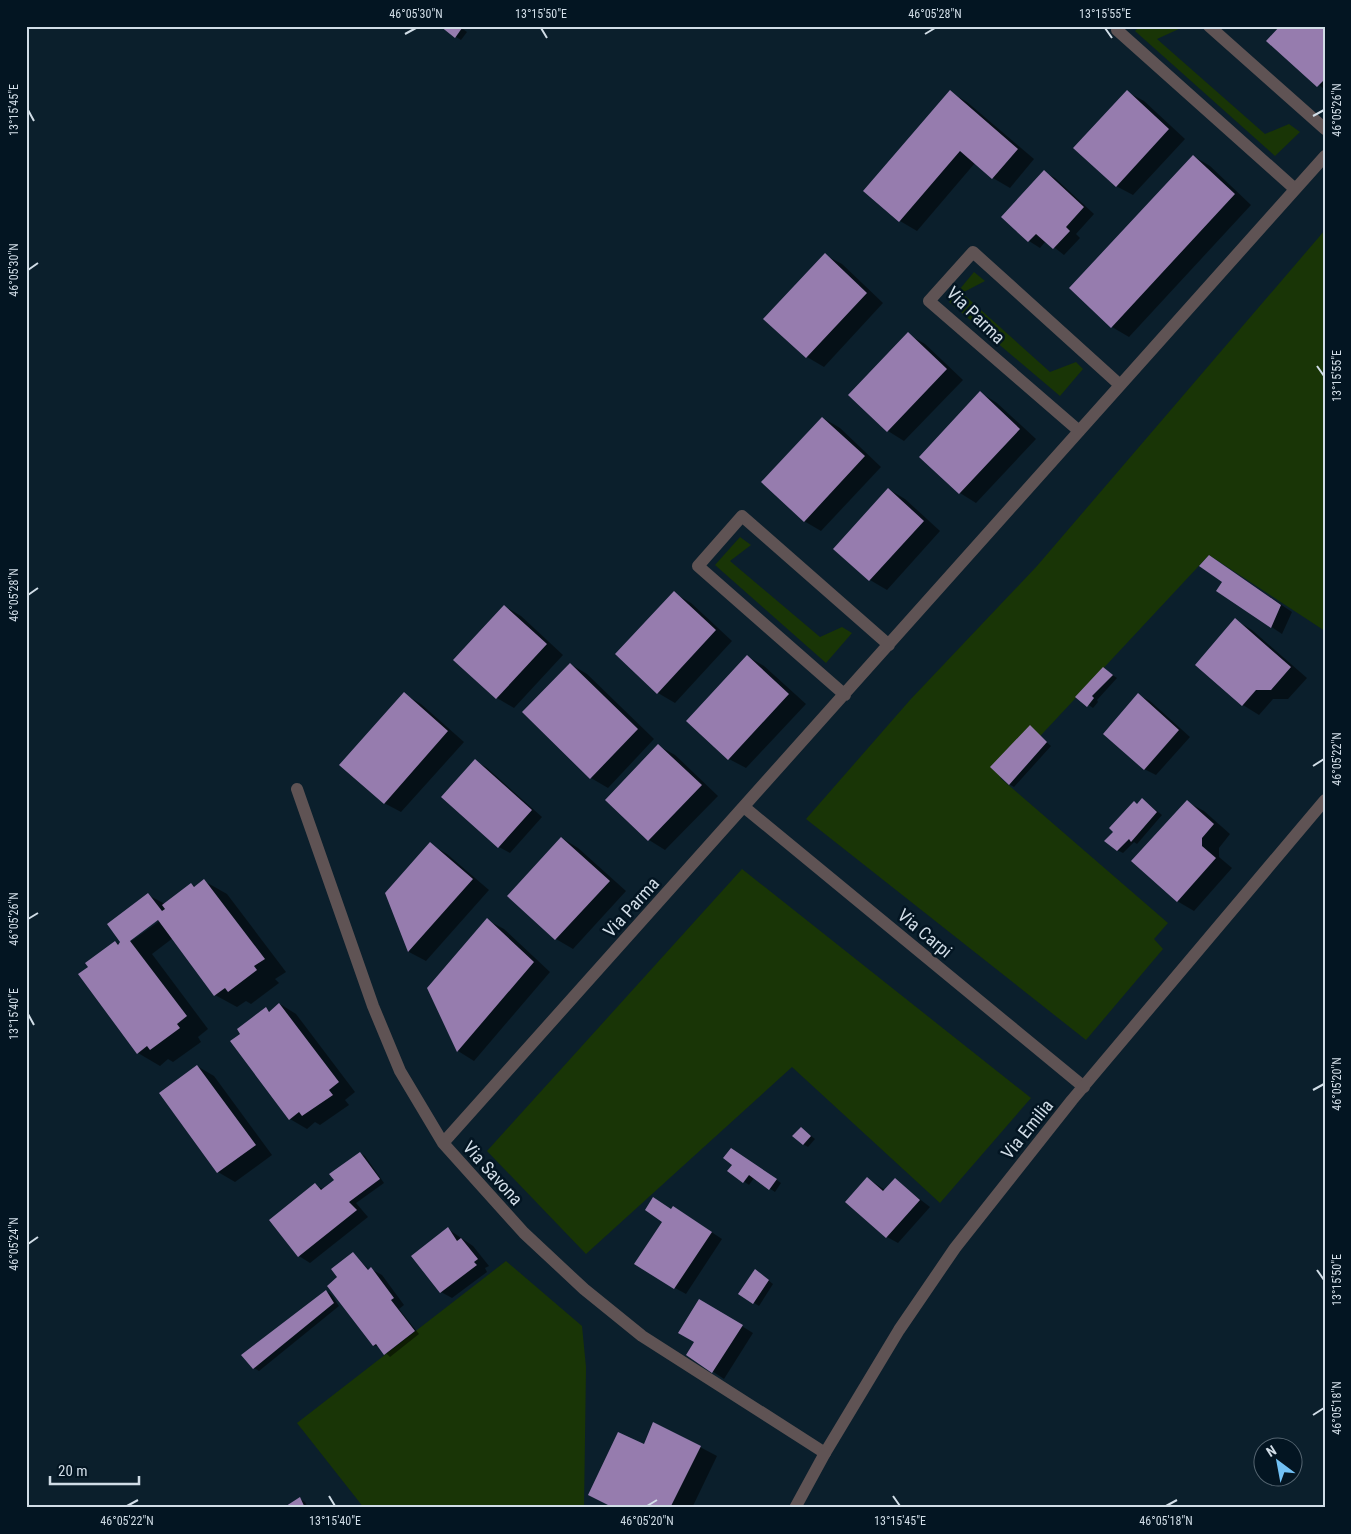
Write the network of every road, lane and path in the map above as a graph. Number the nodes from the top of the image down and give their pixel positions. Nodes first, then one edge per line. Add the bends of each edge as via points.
1 (1120, 26) edge
2 (1209, 26) edge
3 (1325, 129) edge
4 (1325, 156) edge
5 (1295, 189) junction
6 (1120, 385) junction
7 (1078, 430) junction
8 (889, 645) junction
9 (845, 695) junction
10 (297, 789) dead end
11 (1325, 800) edge
12 (744, 807) junction
13 (1084, 1087) junction
14 (443, 1143) junction
15 (825, 1453) junction
16 (795, 1508) edge

1 - 5 street via 1117,30
2 - 3 street
4 - 5 street, Via Parma
5 - 6 street, Via Parma
6 - 7 street, Via Parma
6 - 7 street, Via Parma via 973,252 929,301
7 - 8 street, Via Parma
8 - 9 street, Via Parma
8 - 9 street via 742,516 698,566
9 - 12 street, Via Parma
10 - 14 street, Via Savona via 373,1006 400,1071
11 - 13 street, Via Emilia
12 - 13 street, Via Carpi
12 - 14 street, Via Parma
13 - 15 street, Via Emilia via 932,1280
14 - 15 street, Via Savona via 524,1233 584,1289 642,1336
15 - 16 street, Via Emilia

